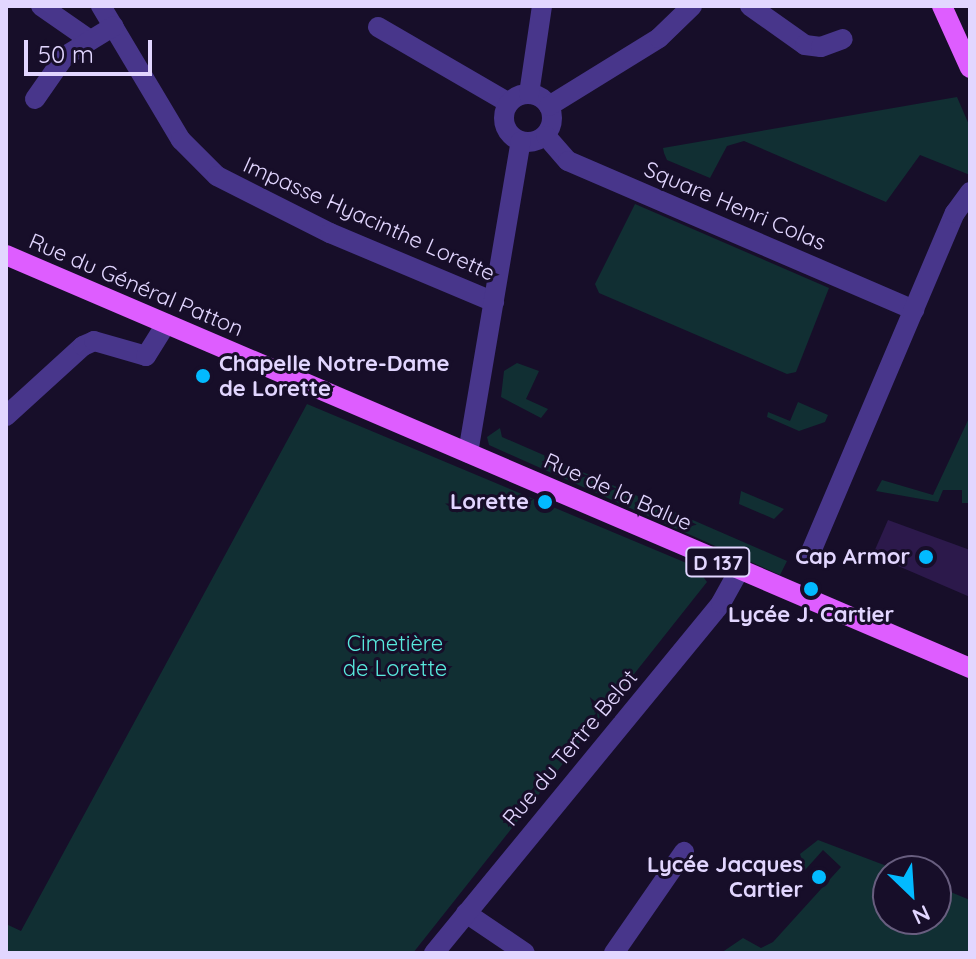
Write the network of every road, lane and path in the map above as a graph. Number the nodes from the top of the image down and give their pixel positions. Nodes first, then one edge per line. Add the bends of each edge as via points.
1 (41, 6) edge
2 (101, 6) edge
3 (542, 6) edge
4 (692, 6) edge
5 (750, 6) edge
6 (942, 6) edge
7 (114, 26) junction
8 (378, 27) dead end
9 (843, 39) dead end
10 (90, 40) junction
11 (970, 68) edge
12 (529, 94) junction
13 (35, 99) dead end
14 (509, 103) junction
15 (549, 106) junction
16 (546, 136) junction
17 (521, 141) junction
18 (970, 192) edge
19 (8, 260) edge
20 (494, 302) junction
21 (914, 310) junction
22 (166, 324) junction
23 (6, 416) edge
24 (468, 453) junction
25 (810, 554) dead end
26 (739, 571) junction
27 (970, 668) edge
28 (684, 852) dead end
29 (466, 913) junction
30 (434, 953) edge
31 (525, 953) edge
32 (614, 953) edge

1 - 10 street
2 - 7 street, Impasse Hyacinthe Lorette
3 - 12 street
4 - 15 street via 635,55
5 - 9 street via 805,45 821,47
6 - 11 main road
7 - 10 street
7 - 20 street, Impasse Hyacinthe Lorette via 181,140 217,176 330,233
8 - 14 street
10 - 13 street via 65,56
12 - 14 street
12 - 15 street
14 - 17 street via 505,125
15 - 16 street via 553,121
16 - 17 street
16 - 21 street, Square Henri Colas via 568,161
17 - 20 street
18 - 21 street
19 - 22 main road, Rue du Général Patton / D 137
20 - 24 street
21 - 25 street
22 - 23 street via 146,356 94,341 83,346
22 - 24 main road, Rue du Général Patton / D 137
24 - 26 main road, Rue de la Balue / D 137
26 - 27 main road, Rue de la Balue / D 137
26 - 29 street, Rue du Tertre Belot via 721,603
28 - 32 street
29 - 30 street, Rue du Tertre Belot
29 - 31 street

